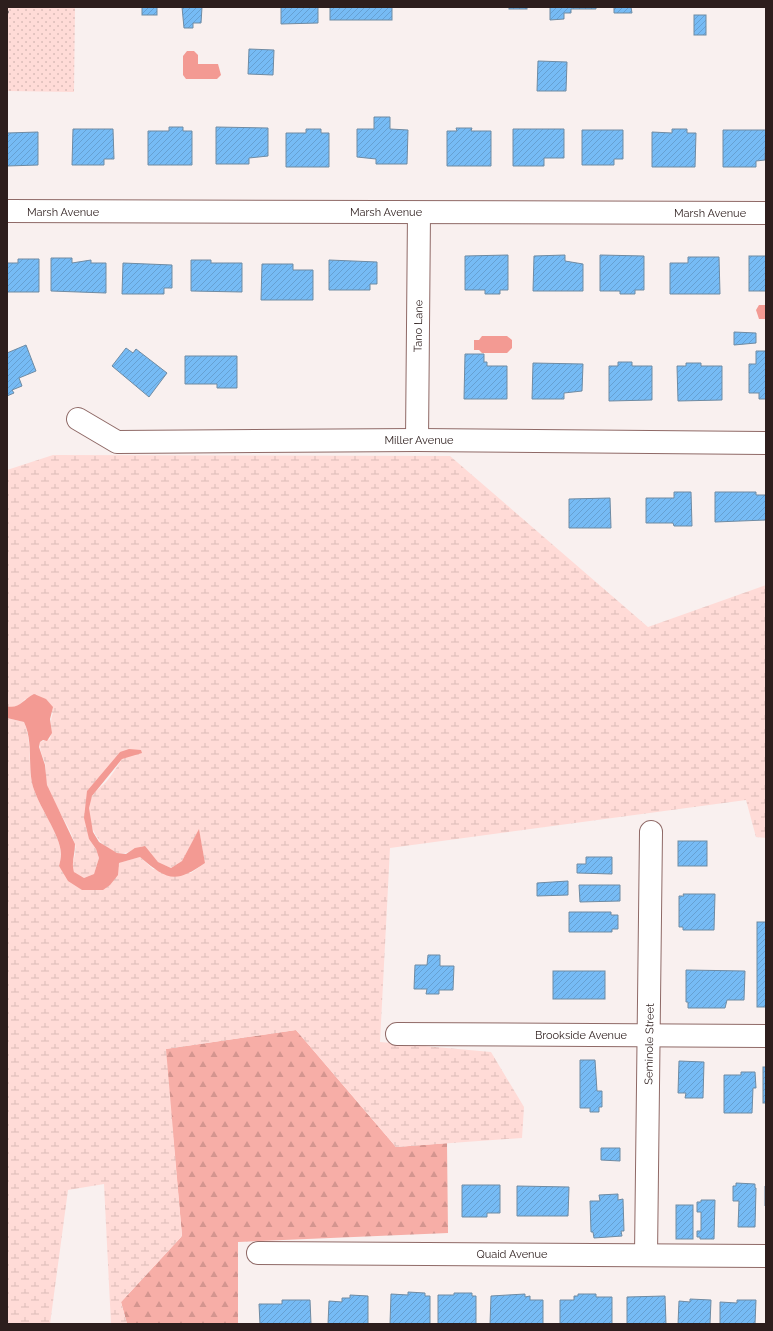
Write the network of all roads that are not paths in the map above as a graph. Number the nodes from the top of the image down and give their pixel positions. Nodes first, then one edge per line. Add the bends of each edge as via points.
1 (7, 211) edge
2 (419, 213) junction
3 (766, 213) edge
4 (78, 419) dead end
5 (417, 440) junction
6 (766, 443) edge
7 (651, 832) dead end
8 (397, 1034) dead end
9 (649, 1036) junction
10 (766, 1036) edge
11 (258, 1254) dead end
12 (646, 1255) junction
13 (766, 1256) edge

1 - 2 street, Marsh Avenue
2 - 3 street, Marsh Avenue
2 - 5 street, Tano Lane
4 - 5 street, Miller Avenue via 117,442
5 - 6 street, Miller Avenue
7 - 9 street, Seminole Street
8 - 9 street, Brookside Avenue
9 - 10 street, Brookside Avenue
9 - 12 street, Seminole Street
11 - 12 street, Quaid Avenue
12 - 13 street, Quaid Avenue

